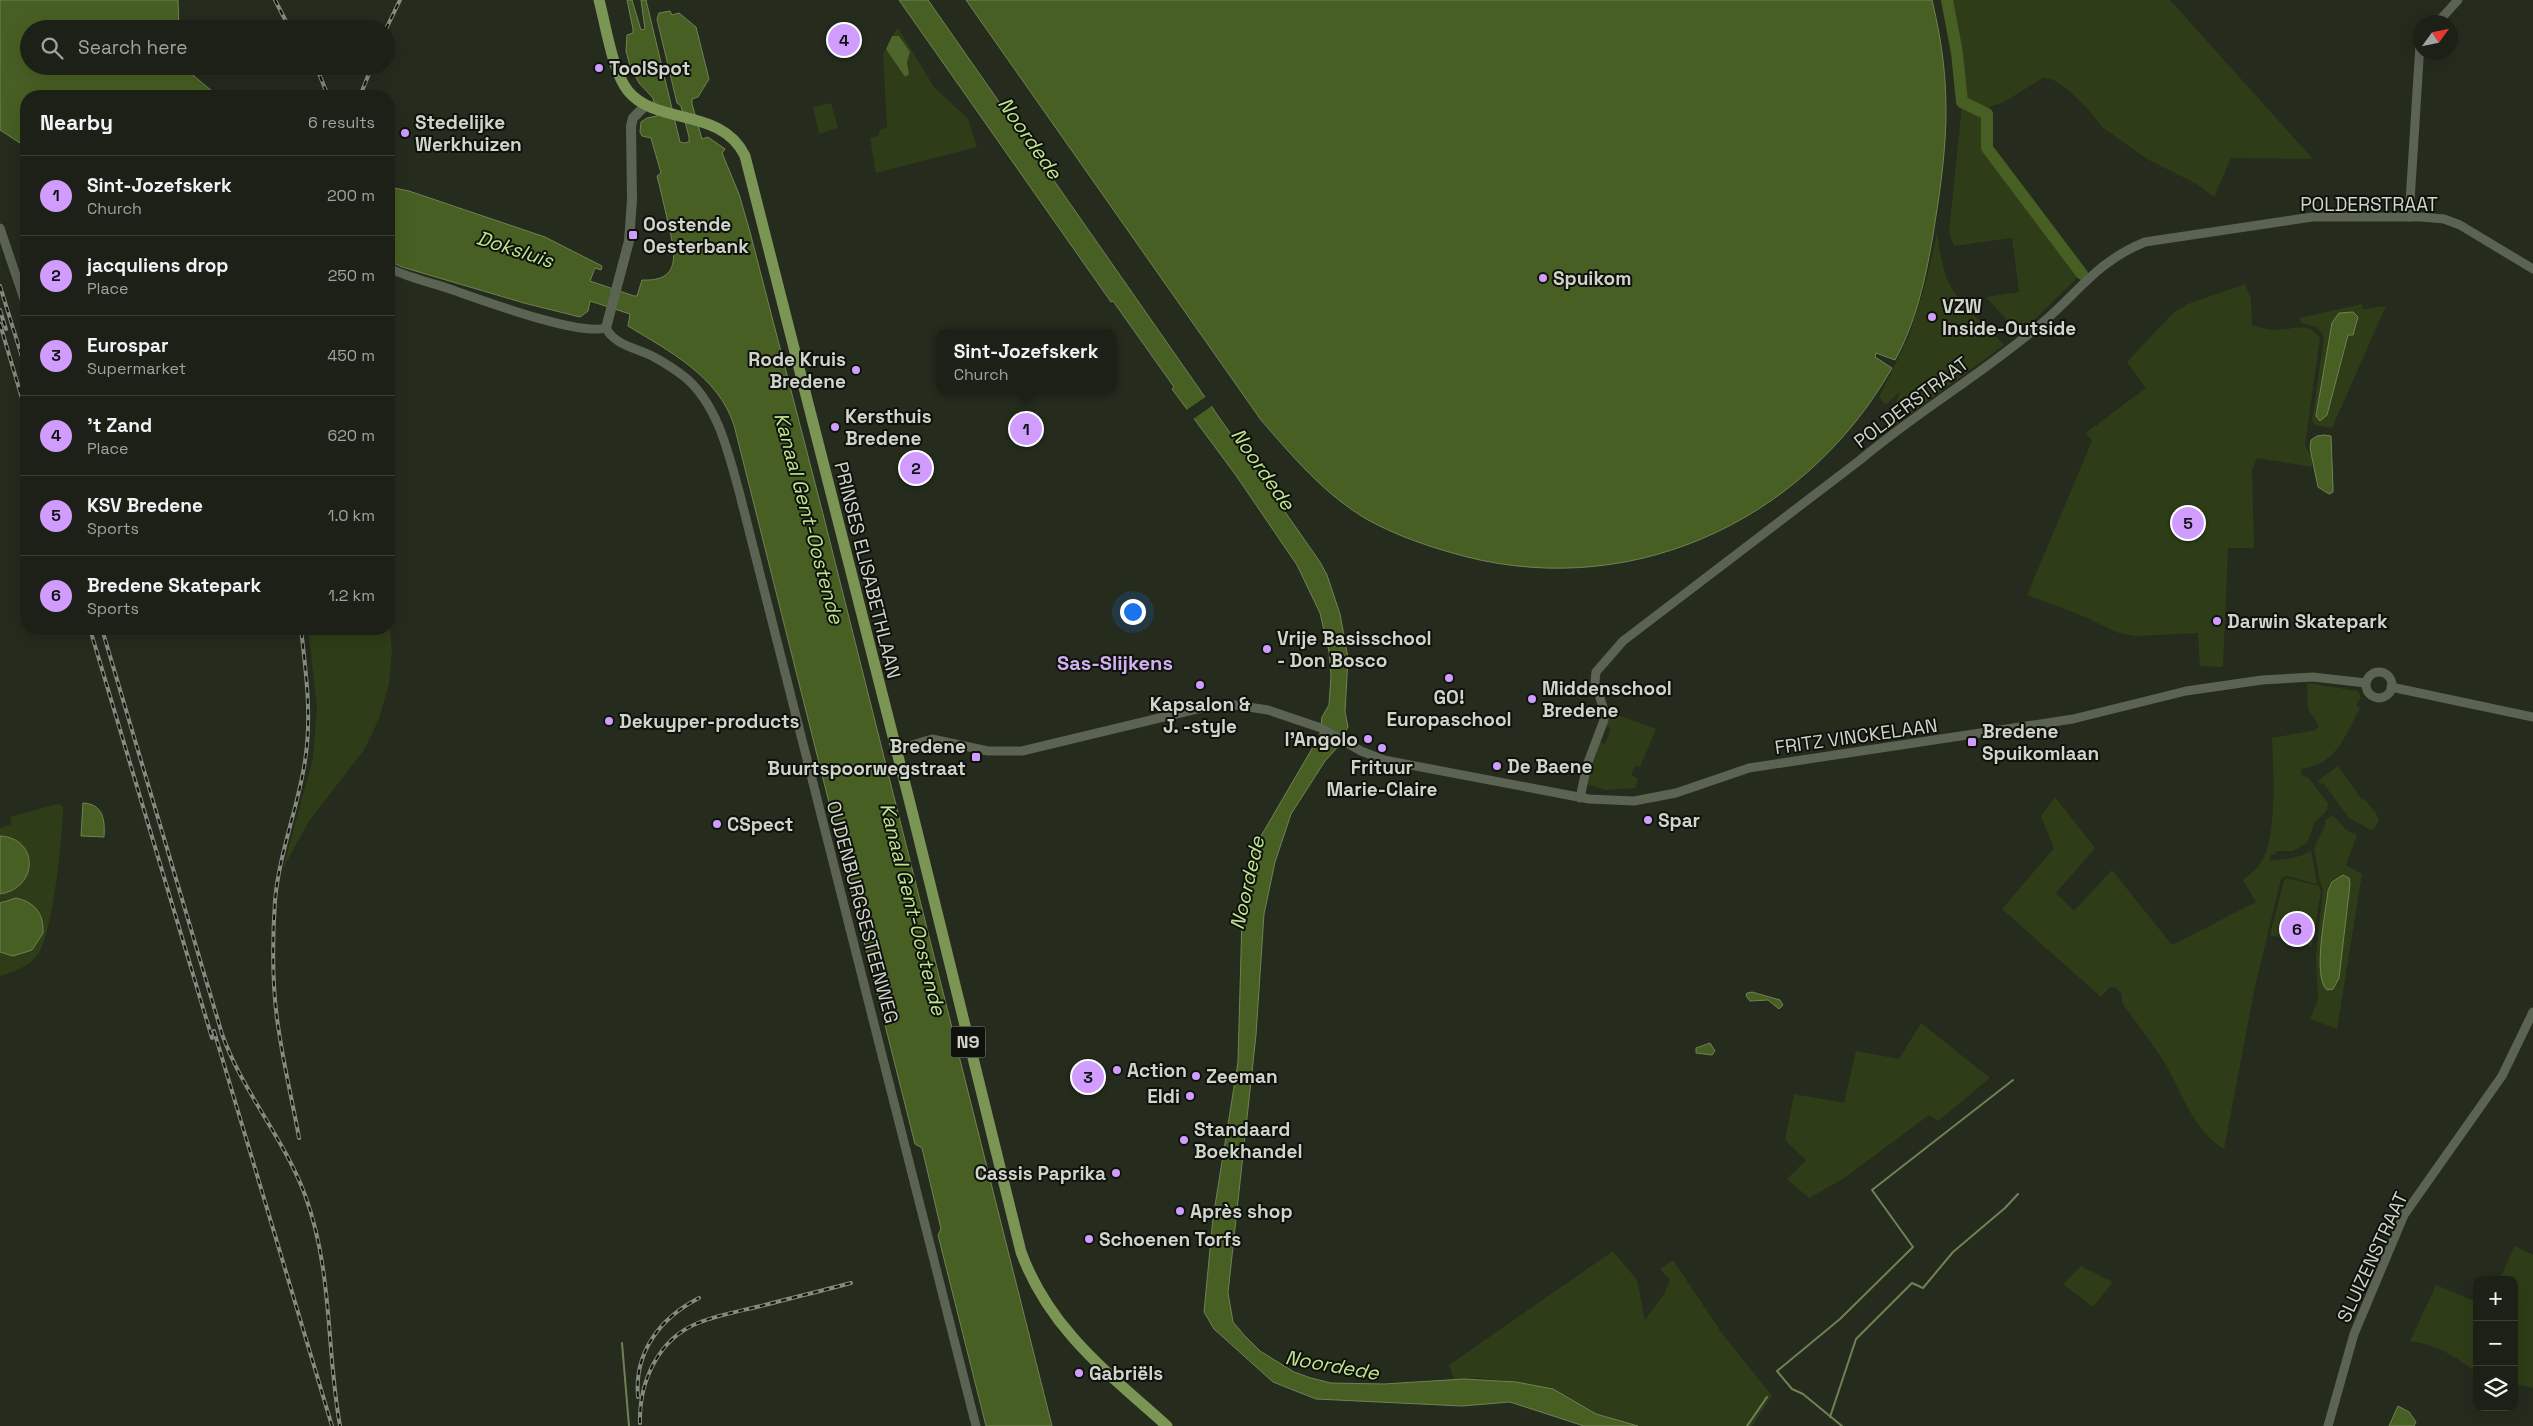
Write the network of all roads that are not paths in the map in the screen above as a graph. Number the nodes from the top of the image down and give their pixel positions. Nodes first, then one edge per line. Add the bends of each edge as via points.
1 (599, 0) edge
2 (2458, 0) edge
3 (2444, 15) edge
4 (2419, 60) edge
5 (649, 106) junction
6 (2409, 217) junction
7 (0, 228) edge
8 (2533, 269) edge
9 (395, 270) edge
10 (20, 287) edge
11 (606, 328) junction
12 (2366, 683) junction
13 (2391, 687) junction
14 (2533, 717) edge
15 (895, 750) junction
16 (1580, 798) junction
17 (2533, 1012) edge
18 (976, 1426) edge
19 (1167, 1426) edge
20 (2328, 1426) edge

1 - 5 main road, N9 via 621,77 630,93
2 - 3 street
4 - 6 street
5 - 11 main road via 633,118 631,126 631,224 624,268
5 - 15 main road, PRINSES ELISABETHLAAN / N9 via 719,128 738,144 744,156
6 - 8 street, POLDERSTRAAT via 2452,222
6 - 16 street, POLDERSTRAAT via 2302,218 2145,242 2121,252 2101,266 2020,341 1888,436 1624,640 1596,672 1603,725 1587,765
7 - 10 street
9 - 11 street via 564,324 588,330
11 - 18 street, OUDENBURGSESTEENWEG via 612,338 669,366 694,386 707,404 725,444 850,933 867,988
12 - 13 street via 2369,692 2378,697 2387,695
12 - 13 street via 2371,675 2381,672 2389,677
12 - 16 street, FRITZ VINCKELAAN via 2313,677 2216,686 2073,719 1749,768 1660,797 1618,802
13 - 14 street
15 - 16 street, FRITZ VINCKELAAN via 940,740 988,751 1022,751 1185,711 1228,705 1268,710 1321,728 1373,756 1395,762
15 - 19 main road, PRINSES ELISABETHLAAN / N9 via 1019,1245 1034,1284 1076,1342
17 - 20 street, SLUIZENSTRAAT via 2502,1076 2404,1215 2354,1334

